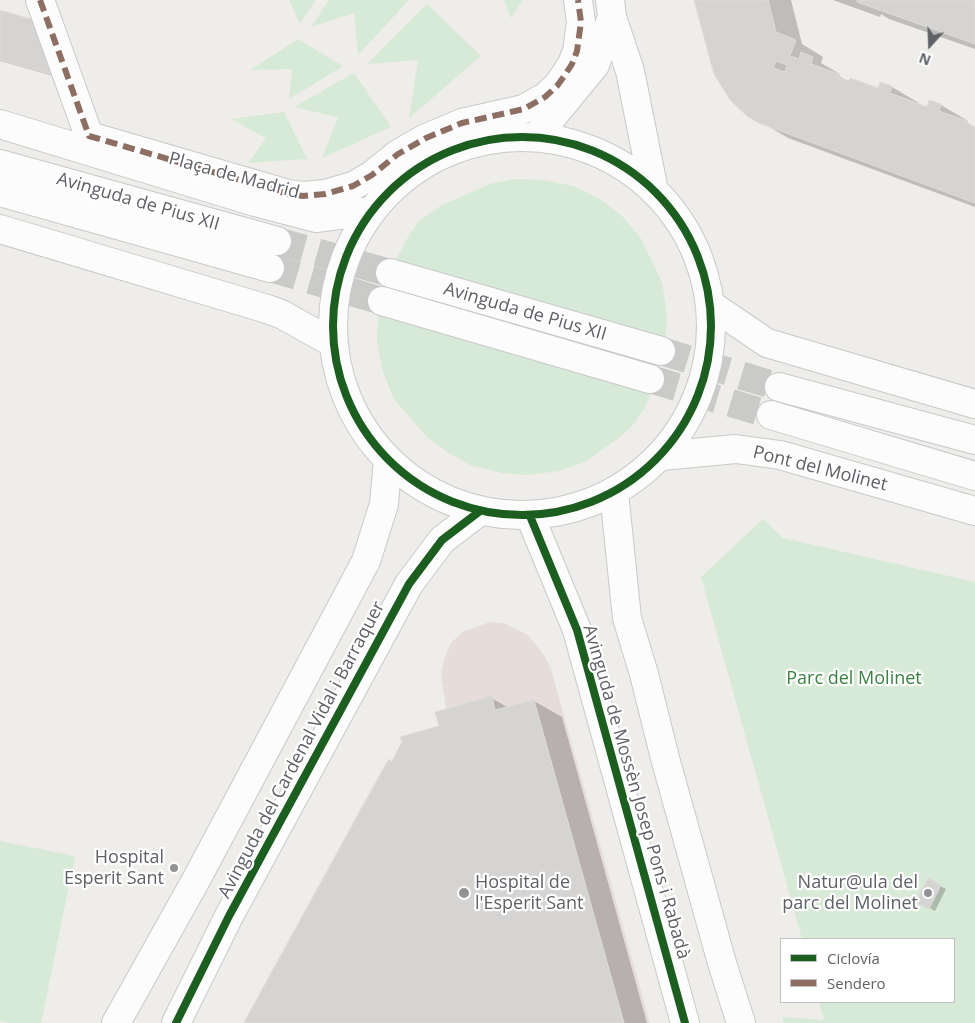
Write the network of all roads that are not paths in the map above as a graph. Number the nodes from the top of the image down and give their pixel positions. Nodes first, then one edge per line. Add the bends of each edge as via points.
1 (40, 0) edge
2 (578, 0) edge
3 (611, 8) edge
4 (0, 124) edge
5 (536, 137) junction
6 (0, 164) edge
7 (654, 191) junction
8 (0, 192) edge
9 (370, 211) junction
10 (0, 229) edge
11 (277, 241) tunnel mouth
12 (270, 268) tunnel mouth
13 (390, 273) tunnel mouth
14 (382, 300) tunnel mouth
15 (711, 305) junction
16 (333, 343) junction
17 (661, 351) tunnel mouth
18 (650, 380) tunnel mouth
19 (779, 387) tunnel mouth
20 (975, 404) edge
21 (771, 414) tunnel mouth
22 (975, 440) edge
23 (661, 456) junction
24 (388, 460) junction
25 (975, 476) edge
26 (614, 493) junction
27 (480, 511) junction
28 (975, 511) edge
29 (530, 516) junction
30 (116, 1023) edge
31 (176, 1023) edge
32 (685, 1023) edge
33 (741, 1023) edge

1 - 2 street, Plaça de Madrid via 90,136 303,196 353,186 426,138 462,123 524,108 545,96 565,75 577,51 581,22
3 - 5 street via 595,65
3 - 7 street via 630,71
4 - 9 street via 316,218
5 - 7 street via 579,146 619,164
5 - 9 street via 473,143 416,168
6 - 11 street, Avinguda de Pius XII
7 - 15 street via 680,222 692,244
8 - 12 street, Avinguda de Pius XII
9 - 16 street via 347,252 334,297
10 - 16 street via 267,309
13 - 17 street, Avinguda de Pius XII
14 - 18 street, Avinguda de Pius XII
15 - 20 street via 767,343
15 - 23 street via 709,360 692,411
16 - 24 street via 350,407
19 - 22 street
21 - 25 street, Pont del Molinet
23 - 26 street
23 - 28 street, Pont del Molinet via 736,450 780,455
24 - 27 street via 430,492
24 - 30 street, Avinguda del Cardenal Vidal i Barraquer via 384,504 366,561
26 - 29 street via 573,509
26 - 33 street, Avinguda de Mossèn Josep Pons i Rabadà via 627,618
27 - 29 street
27 - 31 street, Avinguda del Cardenal Vidal i Barraquer via 442,540 409,584 229,916
29 - 32 street, Avinguda de Mossèn Josep Pons i Rabadà via 577,630

